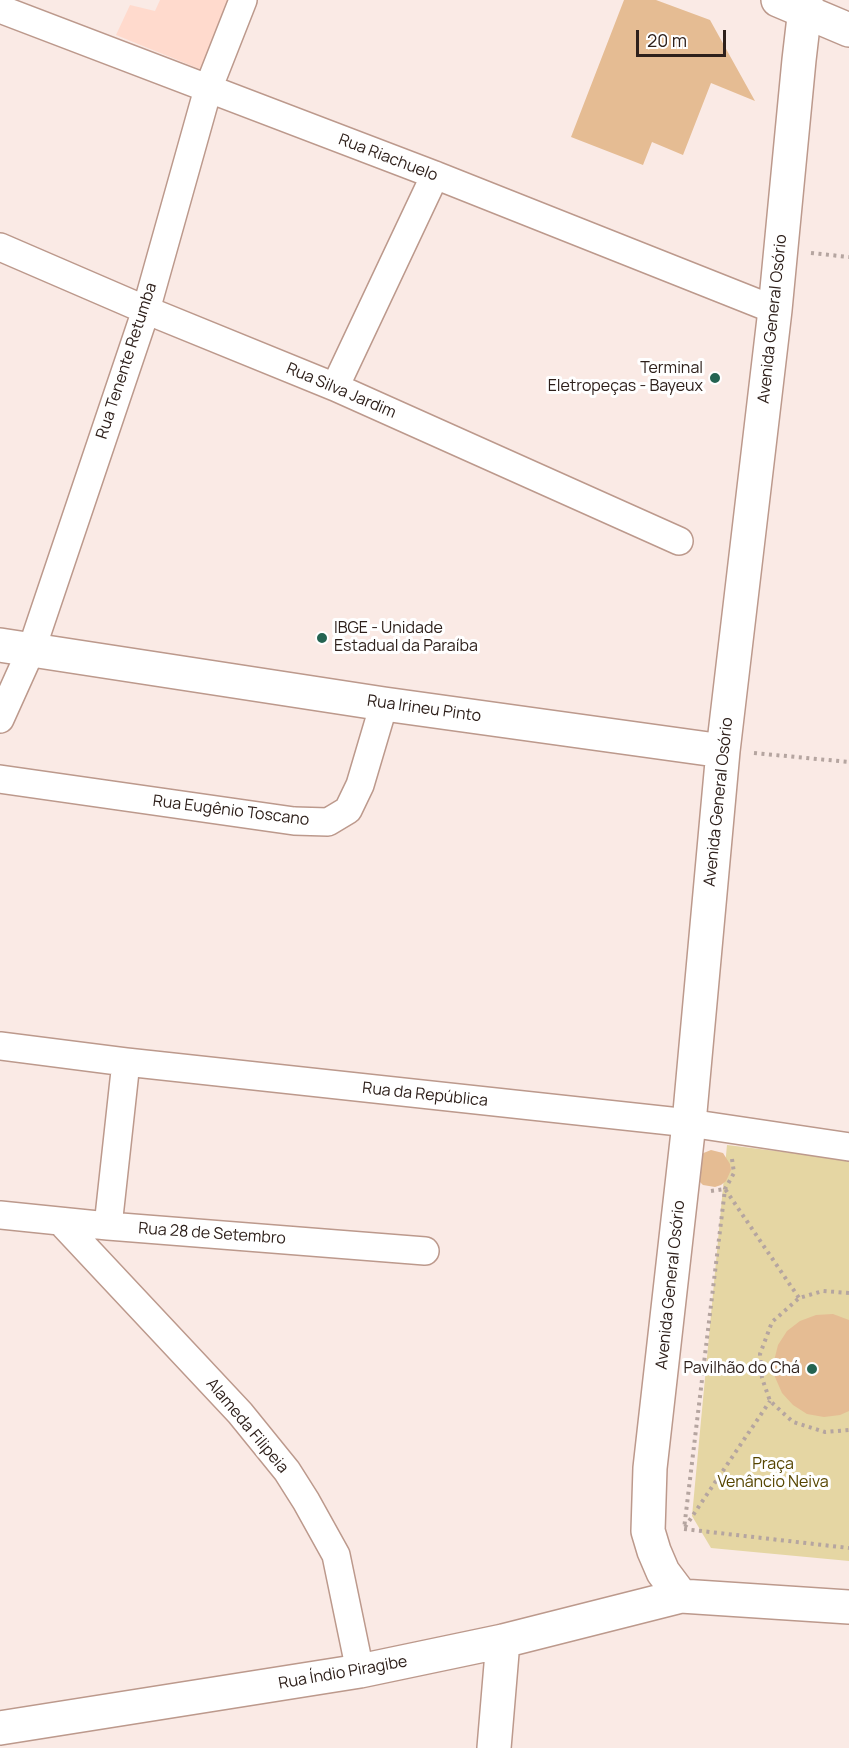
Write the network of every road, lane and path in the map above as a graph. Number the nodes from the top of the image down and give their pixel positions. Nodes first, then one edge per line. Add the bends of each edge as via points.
1 (243, 0) edge
2 (796, 4) edge
3 (0, 9) edge
4 (849, 30) edge
5 (208, 89) junction
6 (435, 175) junction
7 (0, 247) edge
8 (146, 310) junction
9 (775, 310) junction
10 (335, 387) junction
11 (679, 541) dead end
12 (0, 645) edge
13 (32, 648) junction
14 (384, 704) junction
15 (0, 719) edge
16 (723, 751) junction
17 (849, 762) edge
18 (0, 779) edge
19 (0, 1046) edge
20 (126, 1062) junction
21 (689, 1123) junction
22 (849, 1147) edge
23 (728, 1154) dead end
24 (725, 1189) junction
25 (0, 1215) edge
26 (61, 1222) junction
27 (108, 1226) junction
28 (425, 1251) dead end
29 (849, 1286) edge
30 (848, 1293) edge
31 (799, 1298) junction
32 (770, 1401) junction
33 (849, 1430) edge
34 (684, 1529) junction
35 (684, 1540) dead end
36 (849, 1548) edge
37 (681, 1596) junction
38 (849, 1607) edge
39 (503, 1641) junction
40 (360, 1671) junction
41 (0, 1728) edge
42 (494, 1748) edge

1 - 5 street, Rua Tenente Retumba
2 - 4 main road
2 - 9 main road, Avenida General Osório via 799,60
3 - 5 street, Rua Riachuelo
5 - 6 street, Rua Riachuelo
5 - 8 street, Rua Tenente Retumba
6 - 9 street, Rua Riachuelo
6 - 10 street
7 - 8 street, Rua Silva Jardim
8 - 10 street, Rua Silva Jardim
8 - 13 street, Rua Tenente Retumba
9 - 16 main road, Avenida General Osório
10 - 11 street, Rua Silva Jardim
12 - 13 main road, Rua Irineu Pinto
13 - 14 main road, Rua Irineu Pinto
13 - 15 street, Rua Tenente Retumba
14 - 16 main road, Rua Irineu Pinto
14 - 18 street, Rua Eugênio Toscano via 360,785 348,810 328,822 294,821
16 - 17 path
16 - 21 main road, Avenida General Osório
19 - 20 street, Rua da República
20 - 21 street, Rua da República
20 - 27 street
21 - 22 street, Rua da República
21 - 37 main road, Avenida General Osório via 648,1511 654,1551 663,1572
23 - 24 path via 734,1173
24 - 31 path
24 - 34 path
25 - 26 street, Rua 28 de Setembro
26 - 27 street, Rua 28 de Setembro
26 - 40 street, Alameda Filipeia via 240,1413 306,1501 336,1555
27 - 28 street, Rua 28 de Setembro
29 - 30 path
30 - 31 path via 823,1291
31 - 32 path via 772,1322 760,1354 762,1378
32 - 33 path via 793,1422 825,1432
32 - 34 path
34 - 35 path
34 - 36 path
37 - 38 main road, Rua Índio Piragibe
37 - 39 main road, Rua Índio Piragibe
39 - 40 main road, Rua Índio Piragibe
39 - 42 main road
40 - 41 main road, Rua Índio Piragibe

